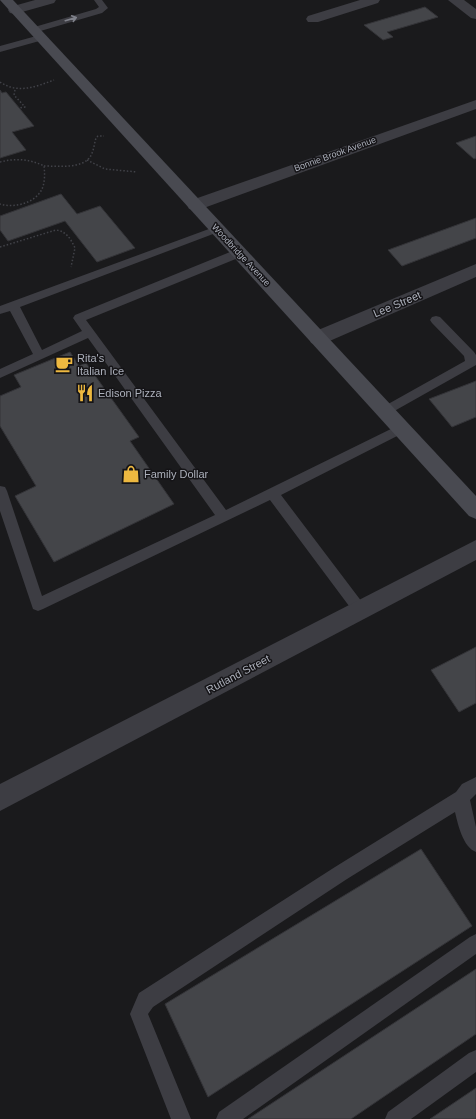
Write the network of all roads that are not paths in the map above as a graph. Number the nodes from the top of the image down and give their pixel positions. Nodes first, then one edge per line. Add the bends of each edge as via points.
1 (49, 0) edge
2 (98, 0) edge
3 (373, 0) edge
4 (455, 0) edge
5 (10, 5) edge
6 (476, 14) edge
7 (313, 19) dead end
8 (37, 34) junction
9 (0, 49) edge
10 (476, 104) edge
11 (195, 205) junction
12 (217, 229) junction
13 (239, 253) junction
14 (476, 270) edge
15 (13, 305) junction
16 (0, 310) edge
17 (436, 320) dead end
18 (90, 333) junction
19 (318, 338) junction
20 (39, 356) junction
21 (0, 374) edge
22 (385, 411) junction
23 (401, 429) junction
24 (0, 491) edge
25 (272, 493) junction
26 (476, 510) edge
27 (224, 517) junction
28 (476, 549) edge
29 (360, 610) junction
30 (476, 785) edge
31 (0, 798) edge
32 (462, 798) junction
33 (476, 844) edge
34 (476, 943) edge
35 (476, 1060) edge
36 (181, 1119) edge
37 (226, 1119) edge
38 (395, 1119) edge

1 - 5 street
8 -> 2 lane via 99,11 104,8
3 - 7 street
4 - 6 street
5 - 8 main road, Woodbridge Avenue
8 - 9 lane
8 - 11 main road, Woodbridge Avenue
10 - 11 street, Bonnie Brook Avenue
11 - 12 main road, Woodbridge Avenue
12 - 13 main road, Woodbridge Avenue
12 - 15 lane
13 - 18 lane via 79,318
13 - 19 main road, Woodbridge Avenue
14 - 19 street, Lee Street
15 - 16 lane
15 - 20 lane
17 - 22 lane via 470,356 471,363
18 - 20 lane
18 - 27 lane
19 - 22 main road, Woodbridge Avenue
20 - 21 lane
22 - 23 main road, Woodbridge Avenue
23 - 25 lane
23 - 26 main road, Woodbridge Avenue
24 - 27 lane via 38,605
25 - 27 lane
25 - 29 lane
28 - 29 street, Rutland Street
29 - 31 street, Rutland Street
30 - 32 lane
32 - 33 lane via 463,812
32 - 36 lane via 146,1000 139,1014
34 - 37 lane
35 - 38 lane

